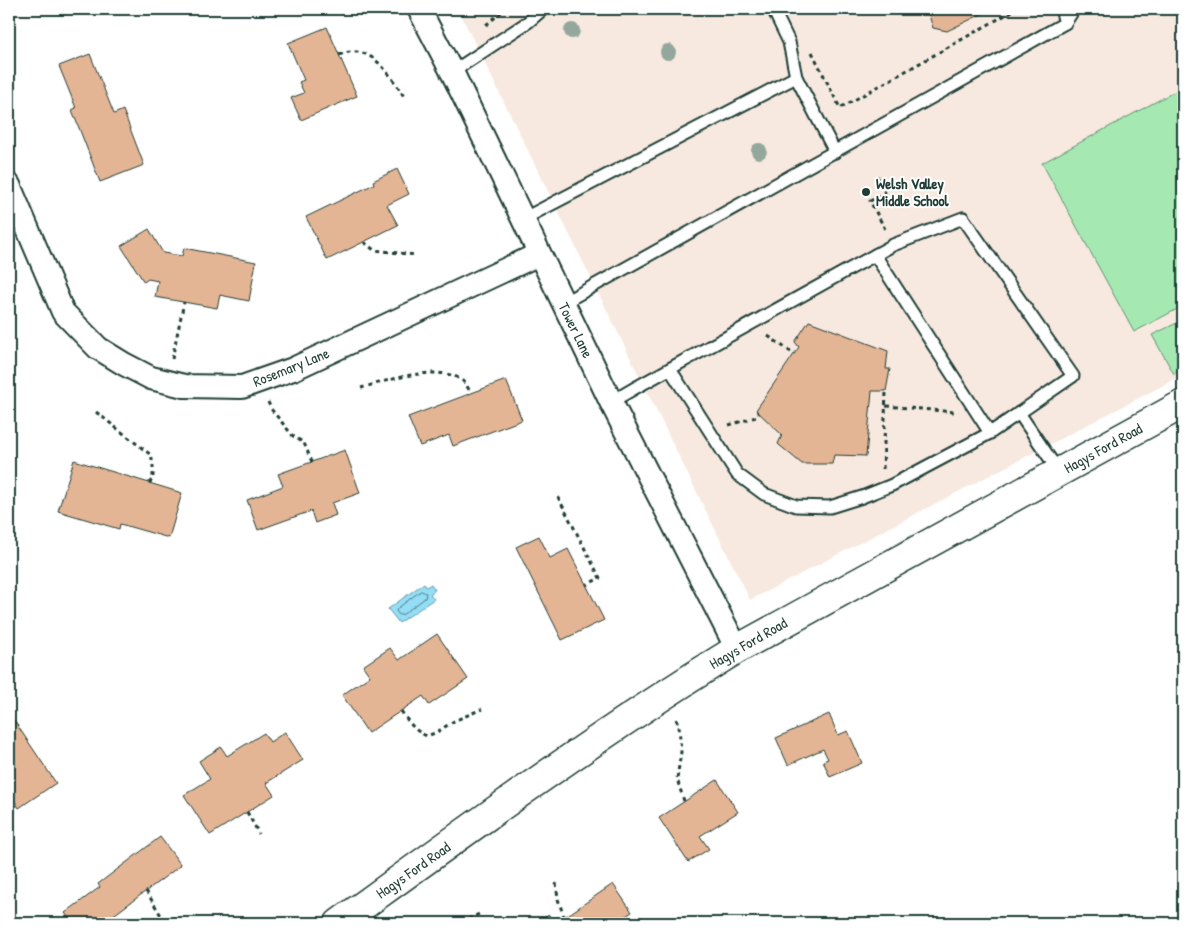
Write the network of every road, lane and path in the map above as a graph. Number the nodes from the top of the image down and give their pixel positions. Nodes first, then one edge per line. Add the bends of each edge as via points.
1 (419, 9) edge
2 (505, 9) edge
3 (543, 9) edge
4 (773, 9) edge
5 (1016, 9) edge
6 (1061, 9) edge
7 (1074, 9) edge
8 (1065, 23) junction
9 (484, 26) dead end
10 (811, 50) dead end
11 (340, 55) dead end
12 (452, 72) junction
13 (796, 77) junction
14 (405, 98) dead end
15 (835, 152) junction
16 (877, 176) dead end
17 (9, 185) edge
18 (523, 219) junction
19 (364, 242) dead end
20 (893, 245) junction
21 (540, 254) junction
22 (416, 255) dead end
23 (874, 255) junction
24 (184, 302) dead end
25 (563, 303) junction
26 (751, 324) junction
27 (794, 354) dead end
28 (670, 369) junction
29 (262, 380) junction
30 (166, 382) junction
31 (361, 388) dead end
32 (886, 391) dead end
33 (471, 393) dead end
34 (611, 402) junction
35 (1183, 404) edge
36 (886, 406) junction
37 (96, 412) dead end
38 (1019, 412) junction
39 (759, 413) dead end
40 (978, 413) junction
41 (706, 428) junction
42 (990, 433) junction
43 (312, 462) dead end
44 (1059, 472) junction
45 (149, 483) dead end
46 (882, 489) junction
47 (558, 497) dead end
48 (586, 585) dead end
49 (737, 648) junction
50 (666, 694) junction
51 (482, 709) dead end
52 (401, 711) dead end
53 (684, 801) dead end
54 (246, 812) dead end
55 (259, 834) dead end
56 (556, 883) dead end
57 (146, 891) dead end
58 (479, 914) dead end
59 (564, 917) dead end
60 (162, 918) dead end
61 (339, 923) edge
62 (461, 923) edge

1 - 12 street, Tower Lane
2 - 9 path
3 - 12 lane
4 - 13 lane via 789,42
5 - 10 path via 840,108
6 - 8 lane
7 - 8 lane
8 - 15 lane
11 - 14 path via 360,51 372,58 390,75
12 - 18 street, Tower Lane
13 - 15 lane
13 - 18 lane
15 - 25 lane
16 - 20 path via 885,193 870,201
17 - 30 street, Rosemary Lane via 63,312 98,348 151,378
18 - 21 street, Tower Lane
19 - 22 path via 374,250
20 - 23 lane
20 - 38 lane via 963,218 1073,376
21 - 25 street, Tower Lane
21 - 29 street, Rosemary Lane via 293,369
23 - 26 lane
23 - 40 lane
24 - 30 path
25 - 34 street, Tower Lane
26 - 27 path
26 - 28 lane
28 - 34 lane
28 - 41 lane
29 - 30 street, Rosemary Lane via 242,387 184,386
29 - 43 path via 270,410 293,436 304,443
31 - 33 path via 409,374 440,373 457,378
32 - 36 path
34 - 49 street, Tower Lane
35 - 44 street, Hagys Ford Road
36 - 40 path
36 - 46 path
37 - 45 path via 151,455 153,479
38 - 42 lane
38 - 44 lane
39 - 41 path via 732,425
40 - 42 lane
41 - 46 lane via 737,474 764,494 796,506 830,507
42 - 46 lane
44 - 49 street, Hagys Ford Road
47 - 48 path via 600,578
49 - 50 street, Hagys Ford Road
50 - 53 path via 679,726 681,752 677,779
50 - 61 street, Hagys Ford Road
51 - 52 path via 427,736 412,726
54 - 55 path
56 - 59 path
57 - 60 path
58 - 62 path

